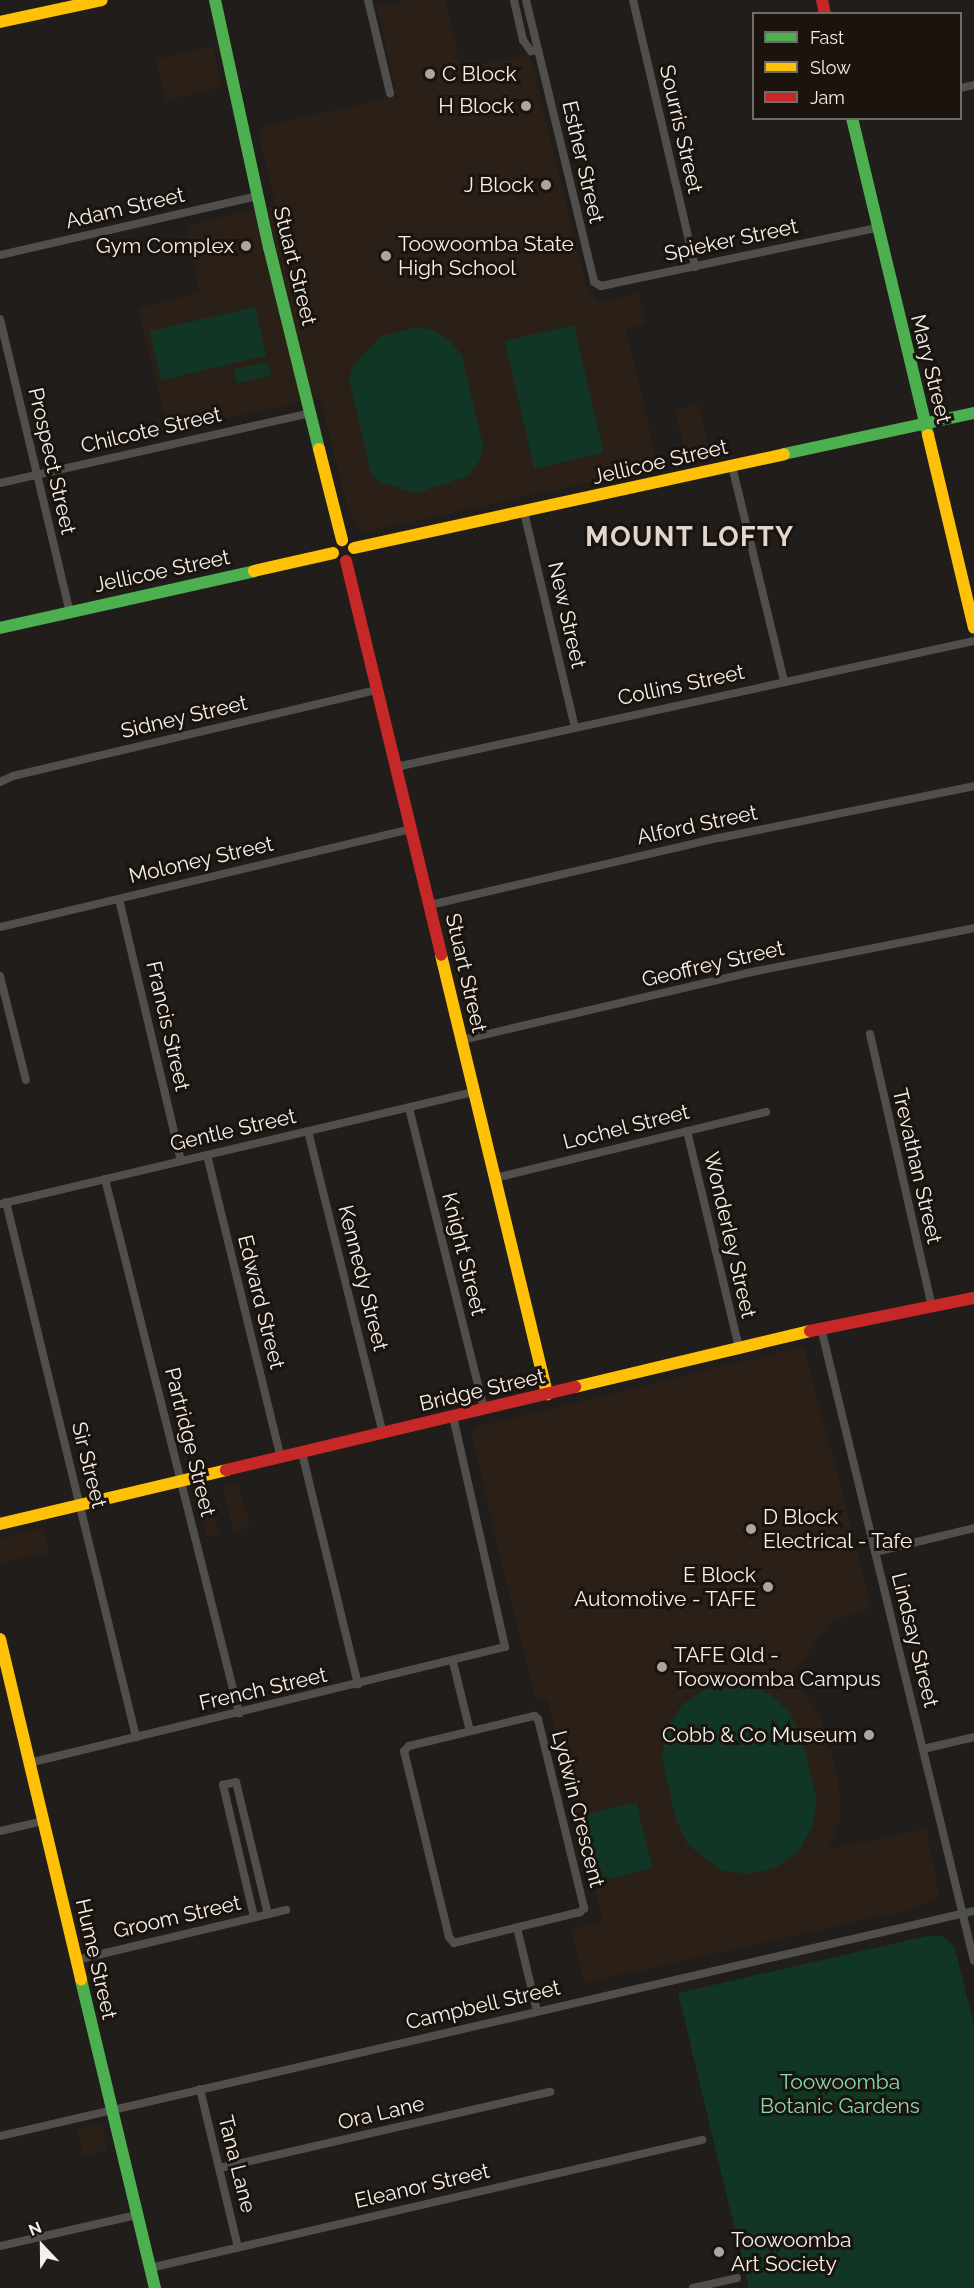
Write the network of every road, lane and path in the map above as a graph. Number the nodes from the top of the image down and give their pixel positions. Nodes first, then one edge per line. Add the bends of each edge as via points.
1 (102, 0) edge
2 (215, 0) edge
3 (368, 0) edge
4 (514, 0) edge
5 (526, 0) edge
6 (633, 0) edge
7 (0, 22) edge
8 (538, 51) junction
9 (390, 93) dead end
10 (852, 120) edge
11 (257, 196) junction
12 (877, 228) junction
13 (0, 255) edge
14 (695, 267) junction
15 (594, 282) joint
16 (0, 319) edge
17 (310, 413) junction
18 (974, 413) edge
19 (924, 424) junction
20 (732, 466) junction
21 (37, 475) junction
22 (0, 483) edge
23 (524, 512) junction
24 (342, 540) junction
25 (354, 548) junction
26 (333, 554) junction
27 (346, 561) junction
28 (70, 612) junction
29 (973, 620) edge
30 (0, 628) edge
31 (974, 641) edge
32 (784, 681) junction
33 (378, 690) junction
34 (575, 727) junction
35 (396, 767) junction
36 (0, 782) edge
37 (974, 786) edge
38 (411, 829) junction
39 (119, 899) junction
40 (430, 904) junction
41 (0, 927) edge
42 (974, 928) edge
43 (0, 976) edge
44 (870, 1034) dead end
45 (462, 1040) junction
46 (26, 1080) dead end
47 (474, 1092) junction
48 (409, 1108) junction
49 (766, 1112) dead end
50 (308, 1131) junction
51 (687, 1131) junction
52 (207, 1155) junction
53 (182, 1161) junction
54 (495, 1178) junction
55 (105, 1179) junction
56 (3, 1203) edge
57 (973, 1301) edge
58 (932, 1306) junction
59 (821, 1328) junction
60 (739, 1348) junction
61 (547, 1394) junction
62 (484, 1409) junction
63 (453, 1416) junction
64 (383, 1433) junction
65 (302, 1452) junction
66 (281, 1458) junction
67 (182, 1481) junction
68 (80, 1505) junction
69 (0, 1524) edge
70 (974, 1528) edge
71 (875, 1552) junction
72 (0, 1639) edge
73 (453, 1662) junction
74 (358, 1684) junction
75 (239, 1713) junction
76 (470, 1731) junction
77 (136, 1737) junction
78 (974, 1737) edge
79 (923, 1749) junction
80 (29, 1763) junction
81 (43, 1821) junction
82 (0, 1831) edge
83 (286, 1910) dead end
84 (974, 1911) edge
85 (268, 1914) junction
86 (962, 1914) junction
87 (254, 1917) junction
88 (518, 1928) junction
89 (76, 1960) junction
90 (974, 1961) edge
91 (537, 2011) junction
92 (200, 2089) junction
93 (550, 2092) dead end
94 (111, 2109) junction
95 (0, 2136) edge
96 (702, 2140) dead end
97 (220, 2169) junction
98 (137, 2215) junction
99 (0, 2246) edge
100 (238, 2247) junction
101 (150, 2268) junction
102 (737, 2278) dead end
103 (155, 2288) edge
104 (693, 2288) edge

1 - 7 street
2 - 11 street, Stuart Street
3 - 9 street
4 - 8 street, Esther Street via 523,40 531,51
5 - 8 street, Esther Street
6 - 14 street, Sourris Street
8 - 15 street, Esther Street
10 - 12 street, Mary Street
11 - 13 street, Adam Street
11 - 17 street, Stuart Street
12 - 14 street, Spieker Street
12 - 19 street, Mary Street
14 - 15 street, Spieker Street via 601,286
16 - 21 street, Prospect Street
17 - 21 street, Chilcote Street
17 - 24 street, Stuart Street
18 - 19 street, Jellicoe Street
19 - 20 street, Jellicoe Street
19 - 29 street, Mary Street
20 - 23 street, Jellicoe Street
20 - 32 street
21 - 22 street, Chilcote Street
21 - 28 street, Prospect Street
23 - 25 street, Jellicoe Street
23 - 34 street, New Street
24 - 25 street
24 - 26 street
25 - 27 street via 354,555
26 - 27 street
26 - 28 street, Jellicoe Street
27 - 33 street, Stuart Street
28 - 30 street, Jellicoe Street
31 - 32 street, Collins Street
32 - 34 street, Collins Street
33 - 35 street, Stuart Street
33 - 36 street, Sidney Street
34 - 35 street, Collins Street
35 - 38 street, Stuart Street
37 - 40 street, Alford Street via 718,838
38 - 39 street, Moloney Street
38 - 40 street, Stuart Street
39 - 41 street, Moloney Street
39 - 53 street, Francis Street
40 - 45 street, Stuart Street
42 - 45 street, Geoffrey Street via 747,973
43 - 46 street
44 - 58 street, Trevathan Street
45 - 47 street, Stuart Street
47 - 48 street, Gentle Street
47 - 54 street, Stuart Street
48 - 50 street, Gentle Street
48 - 62 street, Knight Street
49 - 51 street, Lochel Street
50 - 52 street, Gentle Street
50 - 64 street, Kennedy Street
51 - 54 street, Lochel Street
51 - 60 street, Wonderley Street
52 - 53 street, Gentle Street
52 - 66 street, Edward Street
53 - 55 street, Gentle Street
54 - 61 street, Stuart Street
55 - 56 street, Gentle Street
55 - 67 street, Partridge Street
56 - 68 street, Sir Street
57 - 58 street, Bridge Street
58 - 59 street, Bridge Street
59 - 60 street, Bridge Street
59 - 71 street, Lindsay Street
60 - 61 street, Bridge Street
61 - 62 street, Bridge Street
62 - 63 street, Bridge Street
63 - 64 street, Bridge Street
63 - 73 street, French Street via 505,1647
64 - 65 street, Bridge Street
65 - 66 street, Bridge Street
65 - 74 street
66 - 67 street, Bridge Street
67 - 68 street, Bridge Street
67 - 75 street, Partridge Street
68 - 69 street, Bridge Street
68 - 77 street, Sir Street
70 - 71 street
71 - 79 street, Lindsay Street
72 - 80 street, Hume Street
73 - 74 street, French Street
73 - 76 street
74 - 75 street, French Street
75 - 77 street, French Street
76 - 88 street, Lydwin Crescent via 409,1746 404,1752 450,1939 456,1943
76 - 88 street, Lydwin Crescent via 530,1716 538,1719 584,1906 580,1912
77 - 80 street, French Street
78 - 79 street
79 - 86 street, Lindsay Street
80 - 81 street, Hume Street
81 - 82 street
81 - 89 street, Hume Street
83 - 85 street, Groom Street
84 - 86 street, Campbell Street
85 - 87 street, Groom Street
85 - 87 street via 236,1782 223,1785
86 - 90 street, Lindsay Street
86 - 91 street, Campbell Street
87 - 89 street, Groom Street
88 - 91 street
89 - 94 street, Hume Street
91 - 92 street, Campbell Street
92 - 94 street, Campbell Street
92 - 97 street, Tana Lane
93 - 97 street, Ora Lane
94 - 95 street, Campbell Street
94 - 98 street, Hume Street
96 - 100 street, Eleanor Street
97 - 100 street, Tana Lane
98 - 99 street
98 - 101 street, Hume Street
100 - 101 street, Eleanor Street
101 - 103 street, Hume Street
102 - 104 street

